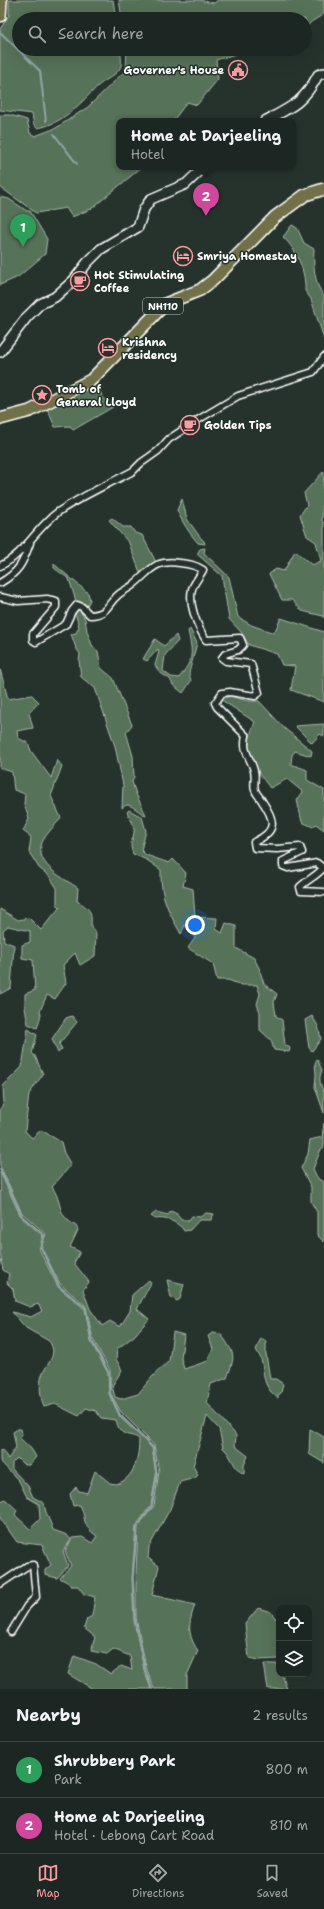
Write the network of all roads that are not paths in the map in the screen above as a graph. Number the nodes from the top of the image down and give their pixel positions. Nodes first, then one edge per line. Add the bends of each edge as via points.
1 (2, 0) edge
2 (0, 16) edge
3 (324, 73) edge
4 (270, 118) edge
5 (201, 170) edge
6 (324, 189) edge
7 (0, 352) edge
8 (324, 358) edge
9 (0, 419) edge
10 (32, 536) junction
11 (0, 566) edge
12 (0, 583) edge
13 (0, 597) edge
14 (324, 892) edge
15 (0, 1584) edge
16 (11, 1632) dead end

1 - 2 highway
3 - 4 main road via 318,75 310,91 296,104
5 - 7 main road via 186,184 151,199 144,209 138,227 101,249 74,280 55,297 40,304 27,316
6 - 9 highway, NH110 via 305,195 275,217 200,290 165,304 91,380 30,411
8 - 10 street via 314,372 238,396 201,418 169,439 133,471 58,512
10 - 11 street via 8,562
10 - 12 street via 24,562
13 - 14 street via 18,601 56,601 56,607 33,634 33,640 36,642 66,624 77,605 90,616 108,609 118,595 159,564 167,561 185,563 203,570 192,589 194,616 199,630 206,640 240,638 243,645 222,658 226,661 251,664 259,693 255,696 226,692 218,697 215,703 246,736 244,742 246,755 254,771 254,790 269,811 271,831 266,837 254,842 254,848 300,847 302,852 283,861 283,866 288,868 318,863 323,868 319,874 300,887 301,891
15 - 16 street via 27,1566 33,1565 36,1597 26,1606

